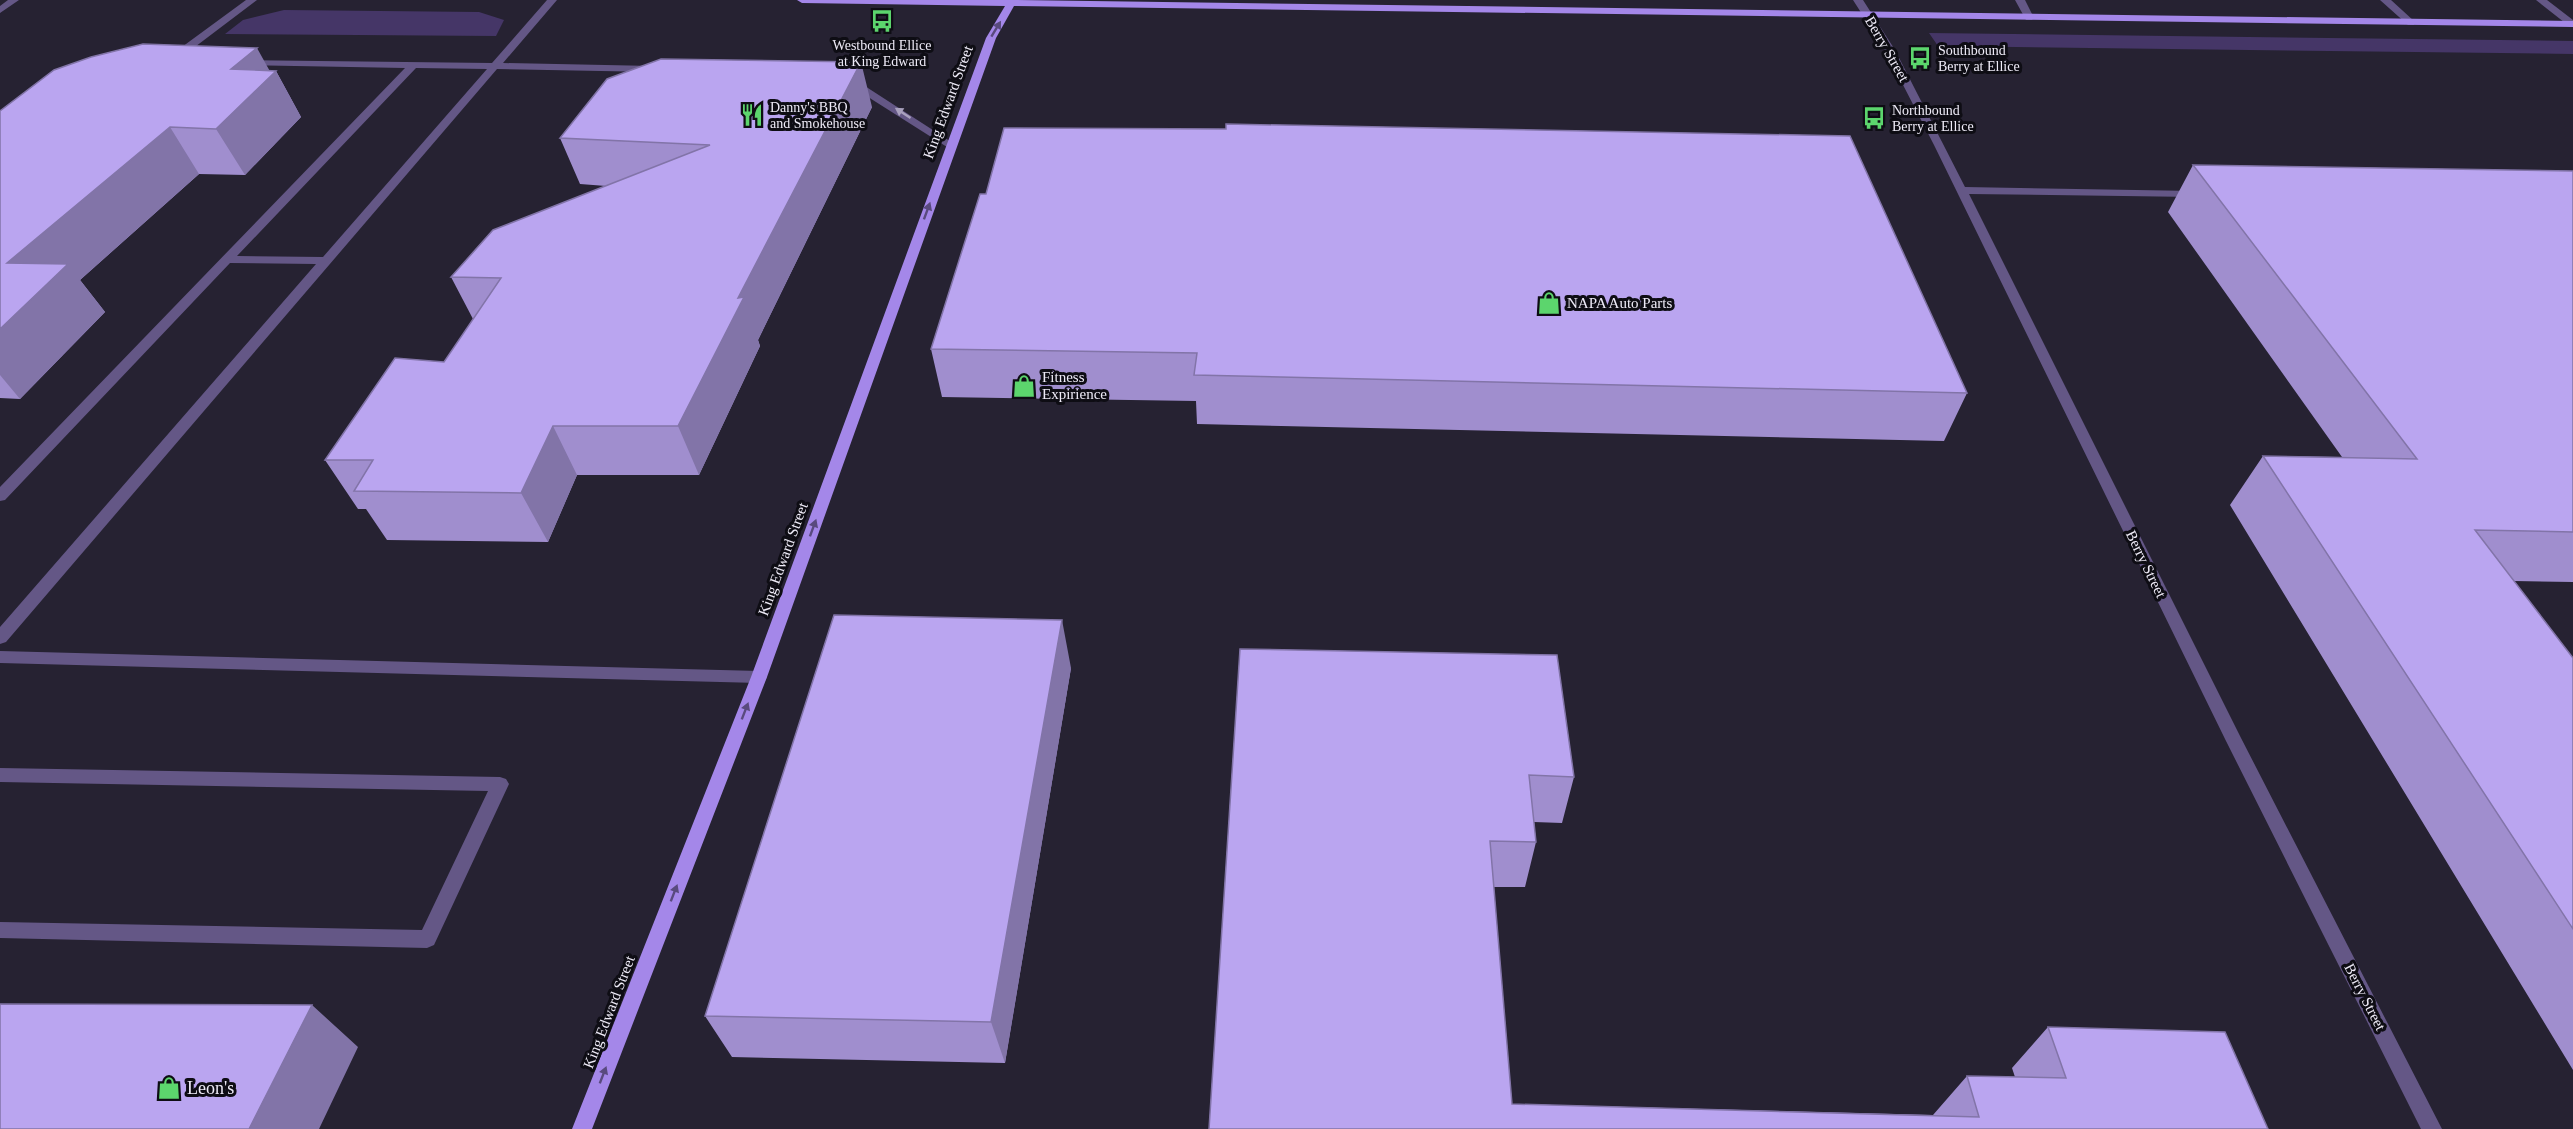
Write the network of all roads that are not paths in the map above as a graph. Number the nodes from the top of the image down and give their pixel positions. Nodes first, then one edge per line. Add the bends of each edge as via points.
1 (14, 0) edge
2 (252, 0) edge
3 (552, 0) edge
4 (802, 0) edge
5 (1858, 0) edge
6 (2020, 0) edge
7 (2385, 0) edge
8 (2541, 0) edge
9 (1013, 1) edge
10 (0, 10) edge
11 (1868, 16) junction
12 (2029, 18) junction
13 (2410, 23) junction
14 (2573, 24) edge
15 (194, 61) edge
16 (240, 62) edge
17 (413, 65) junction
18 (496, 66) junction
19 (661, 69) edge
20 (835, 75) edge
21 (951, 145) junction
22 (1961, 190) junction
23 (2203, 195) edge
24 (227, 259) junction
25 (327, 261) junction
26 (0, 496) edge
27 (0, 638) edge
28 (0, 657) edge
29 (759, 677) junction
30 (0, 775) edge
31 (0, 930) edge
32 (582, 1129) edge
33 (2432, 1129) edge

1 - 10 street
2 - 15 street via 166,62
3 - 18 street
4 - 9 main road
5 - 11 street, Berry Street
6 - 12 street
7 - 13 street
8 - 14 street
9 - 11 main road
21 -> 9 main road, King Edward Street via 991,38
11 - 12 main road
11 - 22 street, Berry Street via 1890,50
12 - 13 main road
13 - 14 main road
16 - 17 street
17 - 18 street
17 - 24 street
18 - 19 street
18 - 25 street
21 -> 20 street via 857,83
29 -> 21 main road, King Edward Street
22 - 23 street
22 - 33 street, Berry Street via 2234,741
24 - 25 street
24 - 26 street
25 - 27 street
28 - 29 street
32 -> 29 main road, King Edward Street
30 - 31 street via 500,784 428,939

